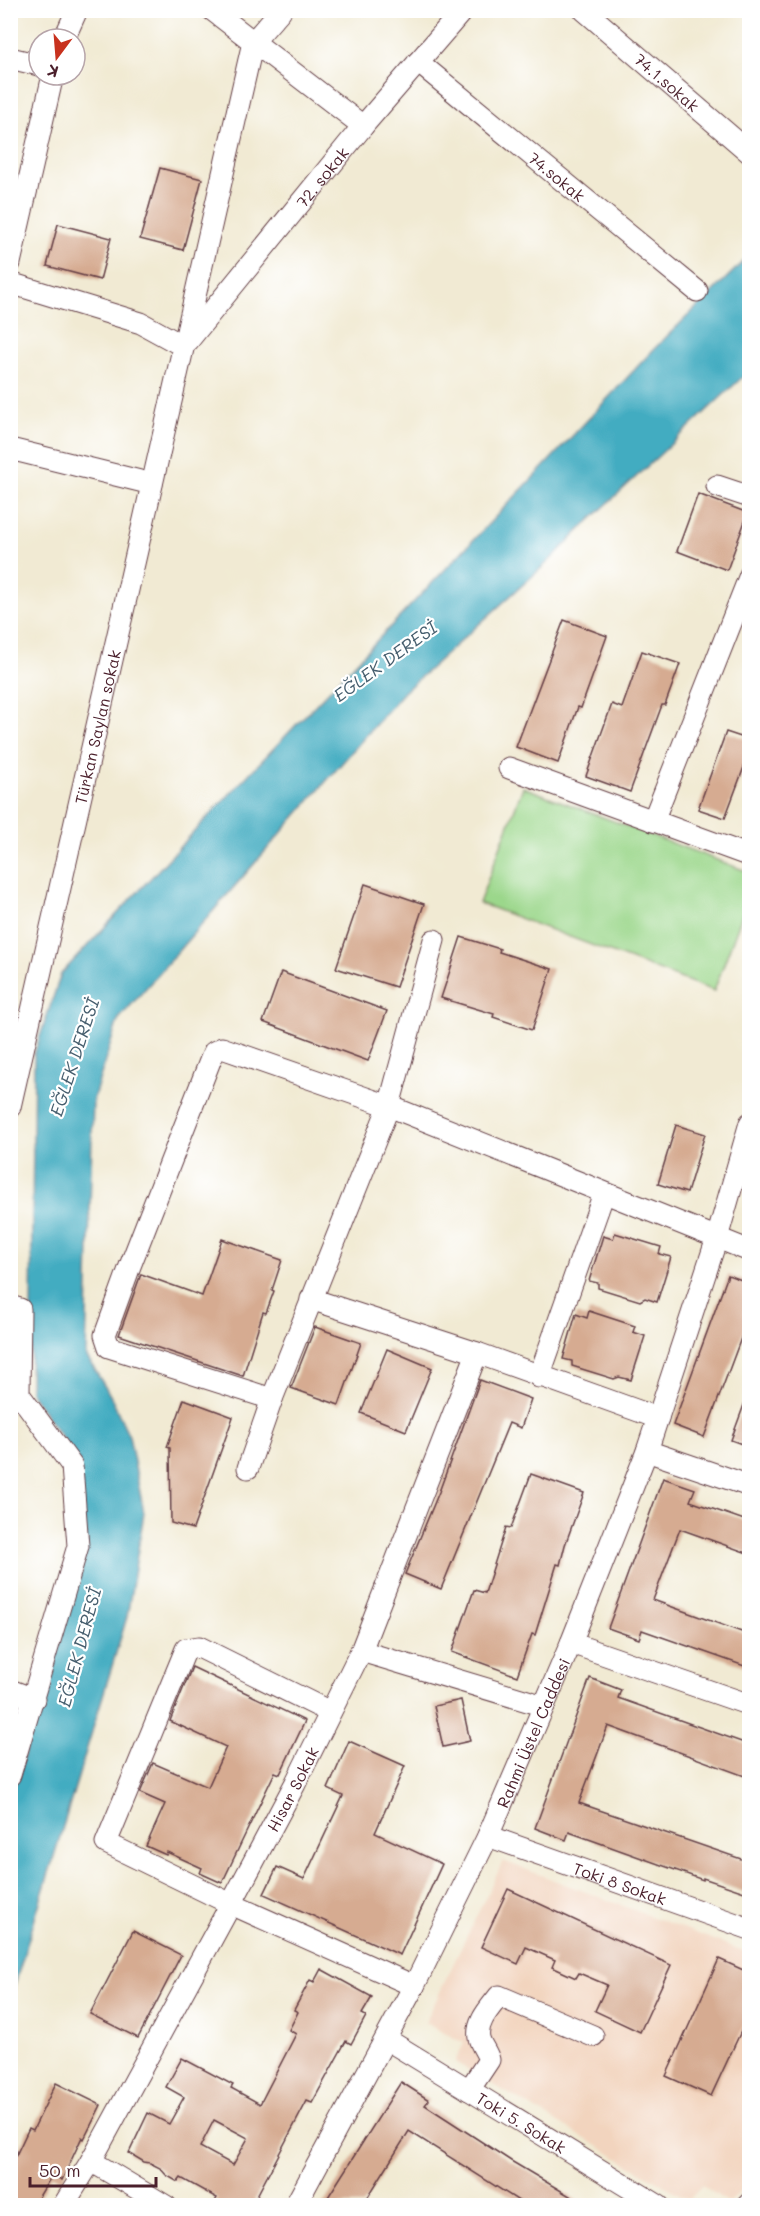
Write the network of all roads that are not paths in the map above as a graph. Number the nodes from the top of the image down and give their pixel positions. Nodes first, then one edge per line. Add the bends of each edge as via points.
1 (77, 10) edge
2 (212, 10) edge
3 (281, 10) edge
4 (463, 10) edge
5 (584, 10) edge
6 (69, 27) edge
7 (253, 42) junction
8 (10, 58) edge
9 (27, 62) edge
10 (418, 62) junction
11 (50, 87) edge
12 (363, 126) junction
13 (750, 153) edge
14 (10, 263) edge
15 (10, 283) edge
16 (697, 291) dead end
17 (183, 346) junction
18 (10, 449) edge
19 (152, 484) junction
20 (717, 486) dead end
21 (750, 497) edge
22 (750, 575) edge
23 (509, 768) dead end
24 (653, 820) junction
25 (750, 856) edge
26 (434, 940) dead end
27 (389, 1106) junction
28 (10, 1107) edge
29 (750, 1123) edge
30 (604, 1193) junction
31 (717, 1238) junction
32 (750, 1251) edge
33 (311, 1299) junction
34 (15, 1307) edge
35 (477, 1353) junction
36 (539, 1377) junction
37 (272, 1399) junction
38 (658, 1418) junction
39 (647, 1451) junction
40 (248, 1468) dead end
41 (750, 1486) edge
42 (571, 1643) junction
43 (361, 1651) junction
44 (10, 1690) edge
45 (33, 1699) junction
46 (750, 1705) edge
47 (544, 1706) junction
48 (330, 1712) junction
49 (10, 1776) edge
50 (488, 1836) junction
51 (231, 1904) junction
52 (750, 1929) edge
53 (414, 1986) junction
54 (593, 2036) dead end
55 (386, 2039) junction
56 (469, 2091) junction
57 (91, 2161) junction
58 (63, 2205) edge
59 (166, 2205) edge
60 (295, 2205) edge
61 (659, 2205) edge

1 - 6 street
2 - 7 street
3 - 7 street
4 - 10 street, 72. sokak
5 - 13 street, 74.1.sokak
7 - 12 street
7 - 17 street, Türkan Saylan sokak
8 - 9 street
10 - 12 street, 72. sokak
10 - 16 street, 74.sokak
11 - 14 street
12 - 17 street, 72. sokak
15 - 17 street via 141,323
17 - 19 street, Türkan Saylan sokak
18 - 19 street
19 - 28 street, Türkan Saylan sokak
20 - 21 street
22 - 24 street
23 - 24 street
24 - 25 street
26 - 27 street
27 - 30 street
27 - 33 street
27 - 37 street via 222,1048 214,1052 210,1061 105,1335 109,1347
29 - 31 street, Rahmi Üstel Caddesi
30 - 31 street
30 - 36 street
31 - 32 street
31 - 38 street, Rahmi Üstel Caddesi
33 - 35 street
33 - 37 street
34 - 45 street via 19,1394 72,1466 78,1546
35 - 36 street
35 - 43 street, Hisar Sokak
36 - 38 street
37 - 40 street
38 - 39 street, Rahmi Üstel Caddesi
39 - 41 street
39 - 42 street, Rahmi Üstel Caddesi
42 - 46 street
42 - 47 street, Rahmi Üstel Caddesi
43 - 47 street
43 - 48 street, Hisar Sokak
44 - 45 street
45 - 49 street
47 - 50 street, Rahmi Üstel Caddesi
48 - 51 street, Hisar Sokak
48 - 51 street via 199,1647 186,1649 106,1843
50 - 52 street, Toki 8 Sokak
50 - 53 street, Rahmi Üstel Caddesi
51 - 53 street
51 - 57 street, Hisar Sokak
53 - 55 street, Rahmi Üstel Caddesi
54 - 56 street via 499,1996 478,2028 479,2041 489,2060
55 - 56 street, Toki 5. Sokak
55 - 60 street, Rahmi Üstel Caddesi
56 - 61 street, Toki 5. Sokak
57 - 58 street, Hisar Sokak
57 - 59 street

